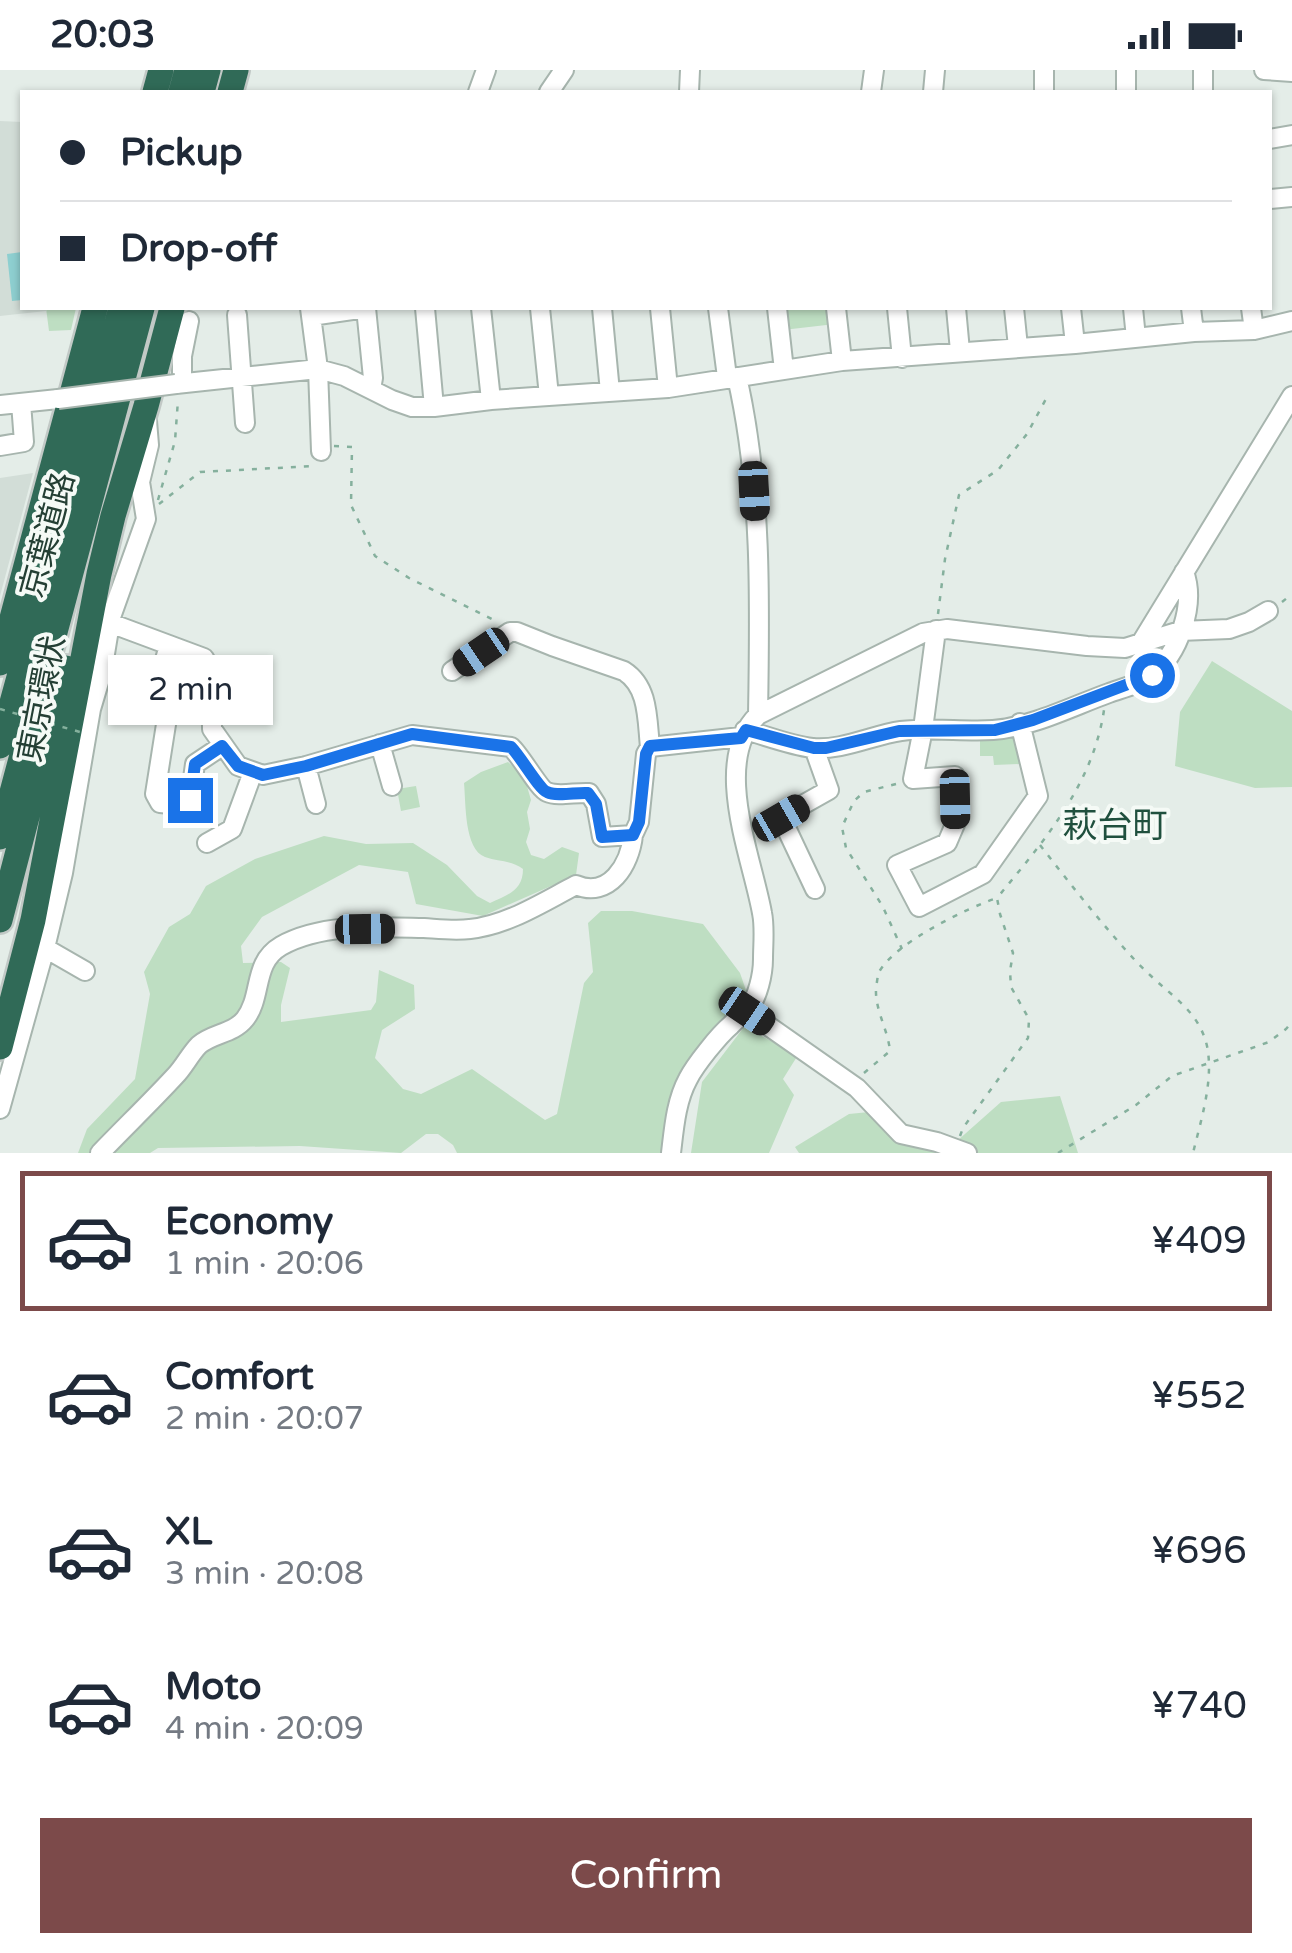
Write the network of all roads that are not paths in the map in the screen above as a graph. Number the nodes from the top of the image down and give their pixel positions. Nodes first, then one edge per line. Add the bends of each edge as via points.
1 (1264, 70) edge
2 (1292, 72) edge
3 (95, 310) edge
4 (121, 310) edge
5 (141, 310) edge
6 (338, 310) edge
7 (366, 310) edge
8 (425, 310) edge
9 (481, 310) edge
10 (540, 310) edge
11 (602, 310) edge
12 (660, 310) edge
13 (718, 310) edge
14 (777, 310) edge
15 (836, 310) edge
16 (897, 310) edge
17 (956, 310) edge
18 (1014, 310) edge
19 (1072, 310) edge
20 (1133, 310) edge
21 (1191, 310) edge
22 (1252, 310) edge
23 (310, 312) edge
24 (180, 314) edge
25 (237, 315) dead end
26 (1292, 320) edge
27 (1254, 330) junction
28 (1194, 332) junction
29 (1136, 338) junction
30 (1075, 344) junction
31 (1018, 348) junction
32 (960, 351) junction
33 (902, 358) junction
34 (842, 361) junction
35 (318, 370) junction
36 (784, 370) junction
37 (241, 377) junction
38 (732, 377) junction
39 (179, 384) junction
40 (668, 388) junction
41 (371, 389) junction
42 (610, 392) junction
43 (549, 396) junction
44 (1292, 396) edge
45 (492, 400) junction
46 (22, 403) junction
47 (0, 405) edge
48 (146, 406) junction
49 (434, 406) junction
50 (245, 423) dead end
51 (0, 446) edge
52 (321, 449) road end
53 (129, 463) junction
54 (1184, 572) junction
55 (1268, 611) dead end
56 (110, 623) junction
57 (936, 630) junction
58 (1180, 631) junction
59 (1141, 642) junction
60 (169, 645) junction
61 (0, 663) edge
62 (452, 671) dead end
63 (758, 715) junction
64 (1020, 724) junction
65 (922, 729) junction
66 (743, 734) junction
67 (380, 744) junction
68 (0, 746) edge
69 (222, 746) junction
70 (650, 746) junction
71 (814, 748) junction
72 (306, 766) junction
73 (253, 772) junction
74 (392, 786) dead end
75 (316, 804) dead end
76 (633, 835) junction
77 (0, 837) edge
78 (207, 843) dead end
79 (814, 889) dead end
80 (0, 920) edge
81 (45, 948) junction
82 (85, 971) dead end
83 (747, 1011) junction
84 (0, 1047) edge
85 (0, 1109) edge
86 (961, 1151) edge
87 (100, 1153) edge
88 (671, 1153) edge

1 - 2 street
3 - 61 highway, 東京環状
4 - 68 highway, 京葉道路
5 - 77 highway, 京葉道路
6 - 23 street
7 - 41 street
8 - 49 street
9 - 45 street
10 - 43 street
11 - 42 street
12 - 40 street
13 - 38 street
14 - 36 street
15 - 34 street
16 - 33 street
17 - 32 street
18 - 31 street
19 - 30 street
20 - 29 street
21 - 28 street
22 - 27 street
23 - 35 street
24 - 39 street
24 - 48 highway, 東京環状
25 - 37 street
26 - 27 street
27 - 28 street
28 - 29 street
29 - 30 street
30 - 31 street
31 - 32 street
32 - 33 street
33 - 34 street
34 - 36 street
35 - 37 street
35 - 41 street
35 - 52 street
36 - 38 street
37 - 39 street
37 - 50 street
38 - 40 street
38 - 63 street via 746,417 754,491
39 - 46 street, bridge
40 - 42 street
41 - 49 street via 412,407
42 - 43 street
43 - 45 street
44 - 54 street
45 - 49 street
46 - 47 street
46 - 51 street via 24,442
48 - 53 highway, 東京環状
48 - 56 street via 149,444 140,482 146,519
53 - 80 highway via 118,480
53 - 84 highway, 東京環状 via 99,574 33,920
54 - 58 street via 1189,598
54 - 59 street
55 - 58 street via 1229,629
56 - 60 street
56 - 81 street
57 - 59 street via 1106,647
57 - 63 street
57 - 65 street
58 - 59 street
58 - 64 street via 1152,675
60 - 69 street via 204,658 212,670 212,729
60 - 69 street via 163,667 170,699 155,794 160,804 190,800 195,764
62 - 70 street via 510,632 624,670 643,694
63 - 66 street
64 - 65 street
64 - 65 street via 1038,796 983,874 919,907 898,866 946,843 956,822 955,776 913,779
65 - 71 street
66 - 70 street
66 - 71 street
66 - 83 street via 736,770 739,812 764,918 763,966
67 - 72 street
67 - 74 street
67 - 76 street via 412,734 511,747 542,790 588,793 602,837
69 - 73 street via 238,766
70 - 76 street
71 - 79 street via 829,790 781,818
72 - 73 street
72 - 75 street
73 - 78 street via 232,830
76 - 87 street via 627,860 606,886 576,885 491,925 340,929 282,945 268,954 247,1017 199,1045
81 - 82 street
81 - 85 street
83 - 86 street via 851,1084 902,1134
83 - 88 street via 688,1078

